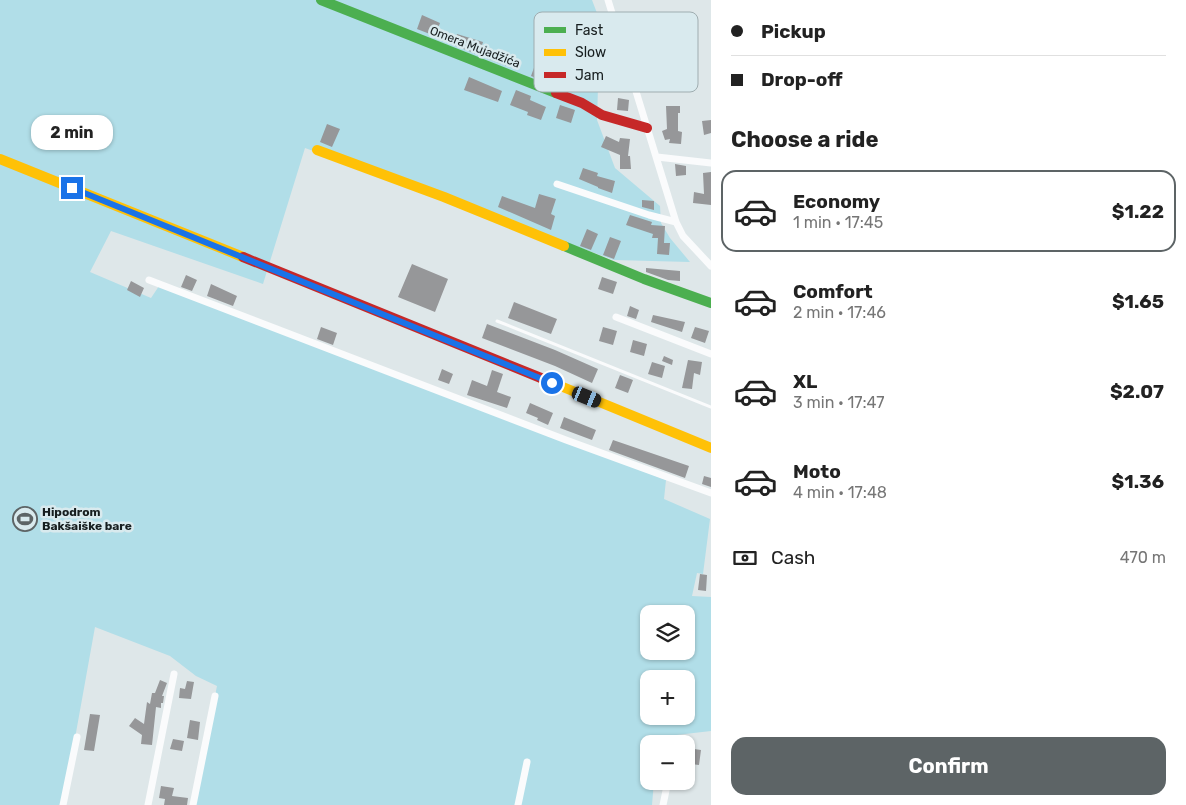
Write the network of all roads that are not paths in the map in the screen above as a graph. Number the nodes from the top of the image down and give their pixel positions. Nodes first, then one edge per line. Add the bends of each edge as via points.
1 (321, 0) edge
2 (608, 0) edge
3 (612, 12) edge
4 (534, 84) edge
5 (554, 92) edge
6 (636, 92) edge
7 (647, 128) junction
8 (317, 150) dead end
9 (657, 157) junction
10 (0, 159) edge
11 (711, 162) edge
12 (557, 184) dead end
13 (676, 222) junction
14 (711, 266) edge
15 (149, 280) dead end
16 (711, 303) edge
17 (616, 317) dead end
18 (497, 321) dead end
19 (711, 354) edge
20 (711, 407) edge
21 (711, 448) edge
22 (711, 493) edge
23 (174, 674) dead end
24 (215, 696) dead end
25 (76, 737) dead end
26 (527, 762) dead end
27 (666, 790) edge
28 (63, 805) edge
29 (148, 805) edge
30 (192, 805) edge
31 (518, 805) edge
32 (663, 805) edge

1 - 4 street, Omera Mujadžića
2 - 3 street
5 - 7 street, Omera Mujadžića via 602,115
6 - 7 street
7 - 9 street
8 - 16 street
9 - 11 street
9 - 13 street
10 - 21 street
12 - 13 street
13 - 14 street via 683,236
15 - 22 street via 556,437
17 - 19 street
18 - 20 lane
23 - 29 street
24 - 30 street
25 - 28 street
26 - 31 street
27 - 32 street

